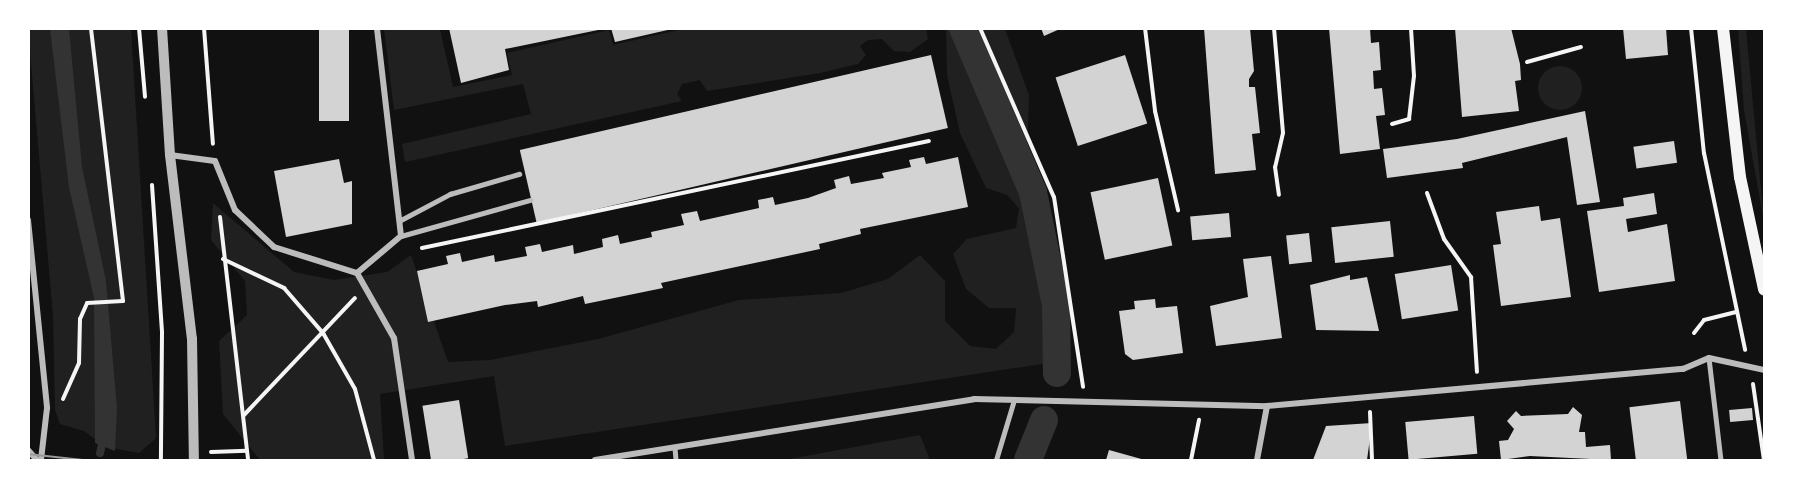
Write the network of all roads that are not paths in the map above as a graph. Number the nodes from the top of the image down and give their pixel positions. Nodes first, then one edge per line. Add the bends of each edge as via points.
1 (162, 28) edge
2 (377, 28) edge
3 (1723, 28) edge
4 (170, 155) junction
5 (519, 174) dead end
6 (530, 200) dead end
7 (28, 220) edge
8 (399, 221) junction
9 (401, 236) junction
10 (357, 273) junction
11 (1764, 289) edge
12 (1708, 358) junction
13 (1764, 370) edge
14 (1014, 400) junction
15 (1267, 406) junction
16 (675, 448) junction
17 (28, 450) edge
18 (39, 460) edge
19 (194, 460) edge
20 (412, 460) edge
21 (595, 460) edge
22 (676, 460) edge
23 (996, 460) edge
24 (1257, 460) edge
25 (1722, 460) edge

1 - 4 street
2 - 8 street
3 - 11 main road via 1740,177
4 - 10 street via 215,161 235,210 274,248
4 - 19 street via 192,339
5 - 8 lane via 450,194
6 - 9 lane
7 - 18 street via 46,408
8 - 9 street
9 - 10 street
10 - 20 street via 394,338
12 - 13 street via 1750,371
12 - 15 street via 1683,369
12 - 25 lane
14 - 15 street
14 - 16 street via 974,399
14 - 23 lane
15 - 24 street
16 - 21 street
16 - 22 lane
17 - 18 street

